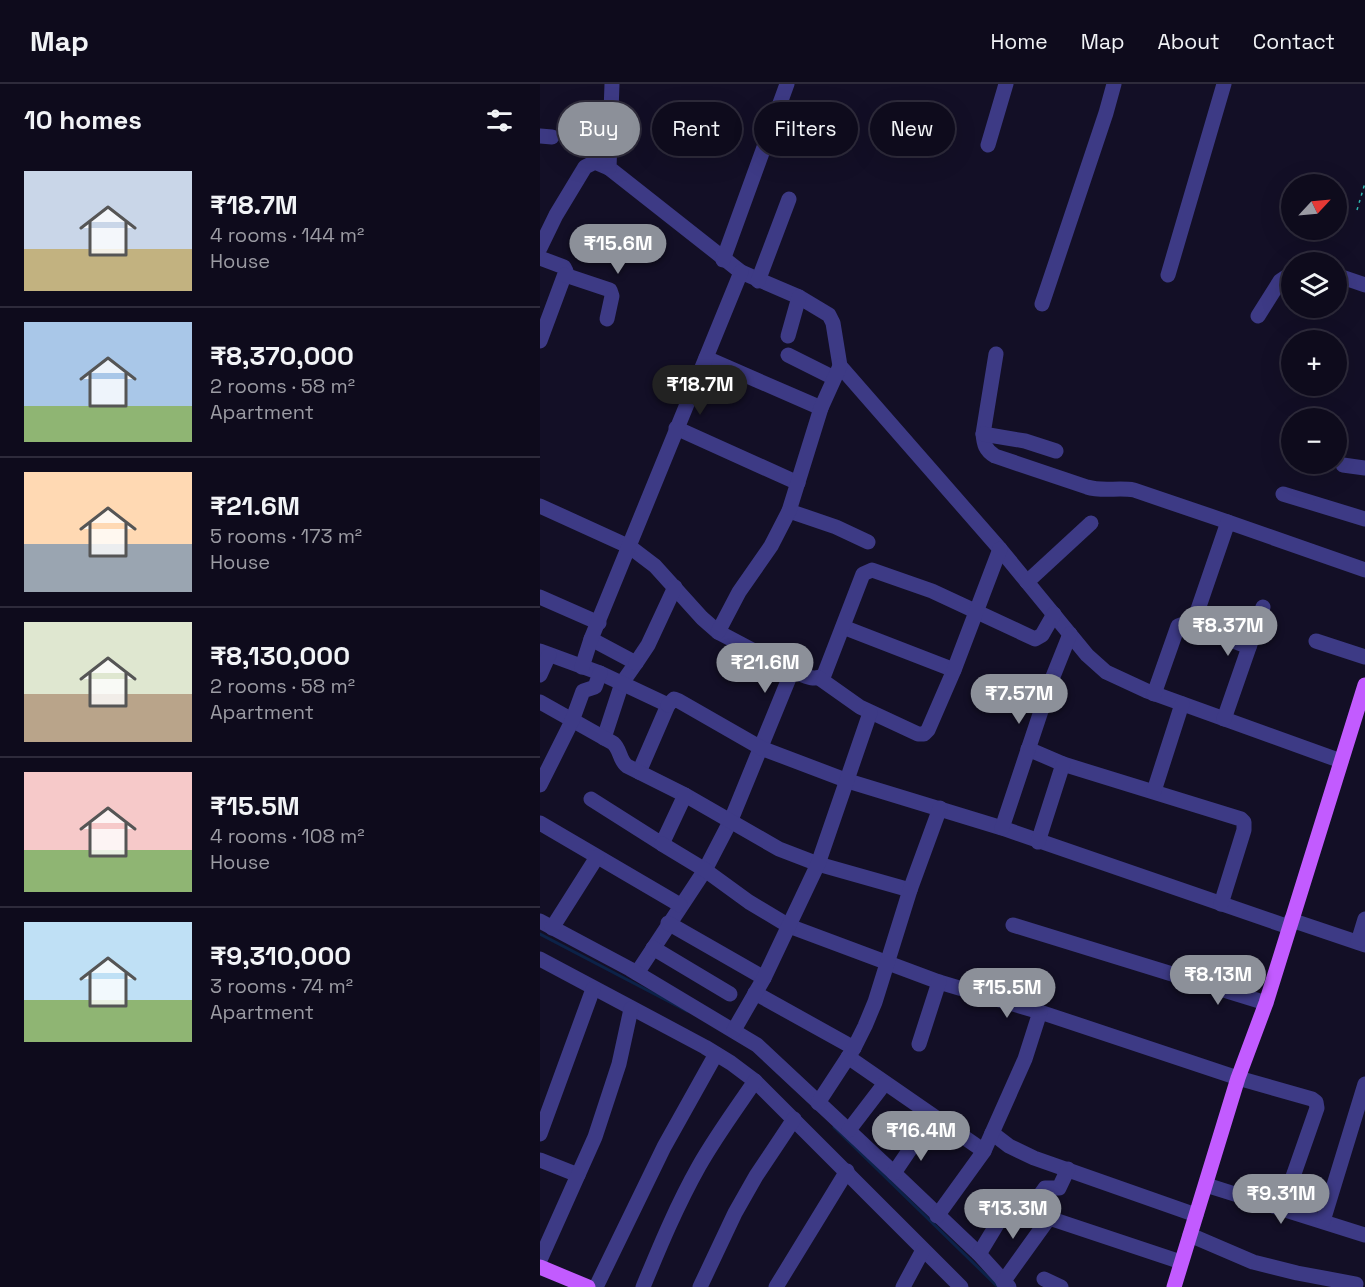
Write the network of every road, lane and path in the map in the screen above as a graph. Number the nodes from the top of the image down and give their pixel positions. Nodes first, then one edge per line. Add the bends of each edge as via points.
1 (612, 84) edge
2 (787, 84) edge
3 (1006, 84) edge
4 (1114, 84) edge
5 (1224, 84) edge
6 (988, 145) dead end
7 (609, 168) junction
8 (1365, 183) edge
9 (789, 199) dead end
10 (1357, 210) dead end
11 (540, 212) edge
12 (556, 215) junction
13 (540, 248) edge
14 (540, 258) edge
15 (723, 260) junction
16 (741, 272) junction
17 (565, 275) junction
18 (1168, 275) dead end
19 (1347, 279) edge
20 (1281, 280) edge
21 (758, 281) junction
22 (1365, 285) edge
23 (799, 297) junction
24 (1042, 304) dead end
25 (1258, 316) dead end
26 (607, 319) dead end
27 (788, 336) dead end
28 (540, 341) edge
29 (996, 354) dead end
30 (788, 355) dead end
31 (706, 358) junction
32 (837, 372) junction
33 (821, 408) junction
34 (676, 429) junction
35 (983, 434) junction
36 (1056, 451) dead end
37 (1347, 466) edge
38 (1365, 468) edge
39 (798, 483) junction
40 (1283, 494) dead end
41 (540, 506) edge
42 (789, 511) junction
43 (1365, 519) edge
44 (1228, 522) junction
45 (1091, 524) dead end
46 (868, 542) dead end
47 (630, 547) junction
48 (1000, 549) junction
49 (1365, 570) edge
50 (1027, 582) junction
51 (675, 587) junction
52 (540, 597) edge
53 (1263, 606) dead end
54 (976, 610) junction
55 (1054, 614) junction
56 (599, 623) junction
57 (1195, 624) junction
58 (843, 627) junction
59 (718, 632) junction
60 (1070, 634) junction
61 (591, 639) junction
62 (1316, 641) dead end
63 (1249, 647) junction
64 (544, 653) edge
65 (1365, 657) edge
66 (636, 663) junction
67 (582, 667) junction
68 (954, 670) junction
69 (792, 672) junction
70 (600, 674) junction
71 (540, 675) edge
72 (819, 678) junction
73 (622, 683) junction
74 (1365, 685) edge
75 (1154, 694) junction
76 (540, 702) edge
77 (1182, 704) junction
78 (668, 705) junction
79 (870, 713) junction
80 (1224, 719) junction
81 (573, 721) junction
82 (604, 738) junction
83 (761, 748) junction
84 (1028, 749) junction
85 (1341, 761) junction
86 (1063, 764) junction
87 (639, 771) junction
88 (848, 781) junction
89 (540, 785) edge
90 (1154, 791) junction
91 (685, 795) junction
92 (591, 799) dead end
93 (940, 808) junction
94 (730, 820) junction
95 (540, 823) edge
96 (1002, 828) junction
97 (1038, 842) junction
98 (662, 844) junction
99 (597, 857) junction
100 (818, 864) junction
101 (705, 870) junction
102 (910, 890) junction
103 (1221, 904) junction
104 (680, 905) junction
105 (1365, 919) edge
106 (668, 923) junction
107 (1290, 924) junction
108 (546, 925) edge
109 (1013, 925) dead end
110 (789, 926) junction
111 (1362, 944) edge
112 (653, 948) junction
113 (540, 960) edge
114 (886, 964) junction
115 (637, 973) junction
116 (764, 978) junction
117 (939, 982) junction
118 (592, 989) junction
119 (755, 993) junction
120 (730, 994) dead end
121 (1266, 1004) junction
122 (632, 1009) junction
123 (1040, 1012) junction
124 (734, 1030) junction
125 (920, 1044) dead end
126 (851, 1053) junction
127 (716, 1054) junction
128 (1238, 1078) junction
129 (755, 1081) junction
130 (885, 1083) junction
131 (1365, 1084) edge
132 (818, 1103) junction
133 (794, 1119) junction
134 (849, 1130) junction
135 (921, 1133) dead end
136 (992, 1133) junction
137 (540, 1134) edge
138 (984, 1151) junction
139 (540, 1160) edge
140 (1068, 1169) junction
141 (847, 1171) junction
142 (894, 1173) junction
143 (578, 1175) junction
144 (1206, 1185) junction
145 (1282, 1208) junction
146 (1030, 1209) junction
147 (1196, 1215) junction
148 (937, 1216) junction
149 (1049, 1218) junction
150 (1323, 1221) junction
151 (1190, 1235) junction
152 (1365, 1235) edge
153 (923, 1250) junction
154 (979, 1254) junction
155 (540, 1260) edge
156 (1181, 1262) junction
157 (540, 1267) edge
158 (1044, 1279) dead end
159 (1006, 1284) edge
160 (1356, 1284) dead end
161 (588, 1287) edge
162 (596, 1287) edge
163 (643, 1287) edge
164 (700, 1287) edge
165 (776, 1287) edge
166 (903, 1287) edge
167 (961, 1287) edge
168 (1061, 1287) edge
169 (1174, 1287) edge

1 - 7 street
2 - 15 street
3 - 6 street
4 - 24 street
5 - 18 street
7 - 12 street via 595,162 588,164
7 - 15 street
8 - 10 path
9 - 21 street
11 - 12 street
12 - 13 street
14 - 17 street via 564,267
15 - 16 street
16 - 21 street
16 - 31 street
17 - 26 street via 610,290
17 - 28 street
19 - 22 street
20 - 25 street
21 - 23 street
23 - 27 street
23 - 32 street via 831,318
29 - 35 street
30 - 32 street
31 - 33 street
31 - 34 street
32 - 33 street
32 - 48 street
33 - 39 street
34 - 39 street
34 - 47 street
35 - 36 street via 1011,437
35 - 44 street via 984,446 995,456 1098,490 1134,490
37 - 38 street
39 - 42 street
40 - 43 street
41 - 47 street
42 - 46 street
42 - 59 street
44 - 49 street
44 - 57 street
45 - 50 street
47 - 51 street
47 - 56 street
48 - 50 street
48 - 54 street
50 - 55 street
51 - 59 street
51 - 66 street
52 - 56 street
53 - 63 street
54 - 55 street via 1035,639 1042,635
54 - 58 street via 872,570 863,574
54 - 68 street
55 - 60 street
56 - 61 street
57 - 63 street
57 - 75 street via 1186,622 1178,626
58 - 68 street
58 - 72 street via 824,675
59 - 69 street
60 - 75 street via 1106,672
60 - 84 street
61 - 66 street
61 - 67 street
62 - 65 street
63 - 80 street
64 - 67 street
64 - 71 street
66 - 73 street
67 - 70 street
68 - 79 street via 924,734
69 - 72 street
69 - 83 street
70 - 73 street
70 - 81 street via 595,687 583,691
72 - 79 street
73 - 78 street
73 - 82 street
74 - 85 main road
75 - 77 street
76 - 81 street
77 - 80 street
77 - 90 street
78 - 83 street via 674,699 679,701
78 - 87 street
79 - 88 street
80 - 85 street
81 - 82 street
81 - 89 street
82 - 87 street via 617,746 623,763
83 - 88 street
83 - 94 street
84 - 86 street
84 - 96 street
85 - 107 main road
86 - 90 street
86 - 97 street
87 - 91 street
88 - 93 street
88 - 100 street
90 - 103 street via 1244,822
91 - 94 street
91 - 98 street
92 - 98 street
93 - 96 street
93 - 102 street
94 - 100 street via 779,849
94 - 101 street
95 - 99 street
96 - 97 street
97 - 103 street
98 - 101 street
99 - 104 street
99 - 108 street
100 - 102 street
100 - 110 street
101 - 104 street
101 - 110 street
102 - 114 street
103 - 107 street
104 - 106 street
105 - 111 street
106 - 112 street
106 - 116 street
107 - 111 street
107 - 121 main road
108 - 115 street
109 - 121 street
110 - 114 street
110 - 116 street
112 - 115 street
112 - 120 street
113 - 118 street
114 - 117 street
114 - 126 street via 875,1002
115 - 124 street
116 - 119 street
117 - 123 street
117 - 125 street
118 - 122 street
118 - 137 street
119 - 124 street
119 - 126 street
121 - 128 main road
122 - 127 street
122 - 143 street via 608,1099
123 - 128 street
123 - 136 street via 1025,1059
124 - 132 street via 757,1045
126 - 130 street
126 - 132 street
127 - 129 street
127 - 162 street via 664,1147
128 - 144 main road
128 - 145 street via 1316,1102
129 - 133 street
129 - 163 street via 720,1131 676,1209
130 - 134 street
130 - 138 street
131 - 150 street
132 - 134 street
133 - 141 street
133 - 164 street via 735,1213
134 - 142 street
135 - 142 street
136 - 138 street
136 - 140 street via 1034,1158
138 - 148 street
139 - 143 street
140 - 146 street via 1059,1188 1045,1188
140 - 147 street
141 - 153 street
141 - 165 street
142 - 148 street
143 - 155 street
144 - 145 street
144 - 147 main road
145 - 150 street
146 - 149 street
146 - 154 street via 1017,1203 1008,1206
147 - 151 main road
148 - 154 street
149 - 156 street
149 - 159 street
150 - 152 street
151 - 156 main road
151 - 160 street via 1253,1262
153 - 166 street
153 - 167 street
154 - 159 street
156 - 169 main road
157 - 161 main road
158 - 168 street

